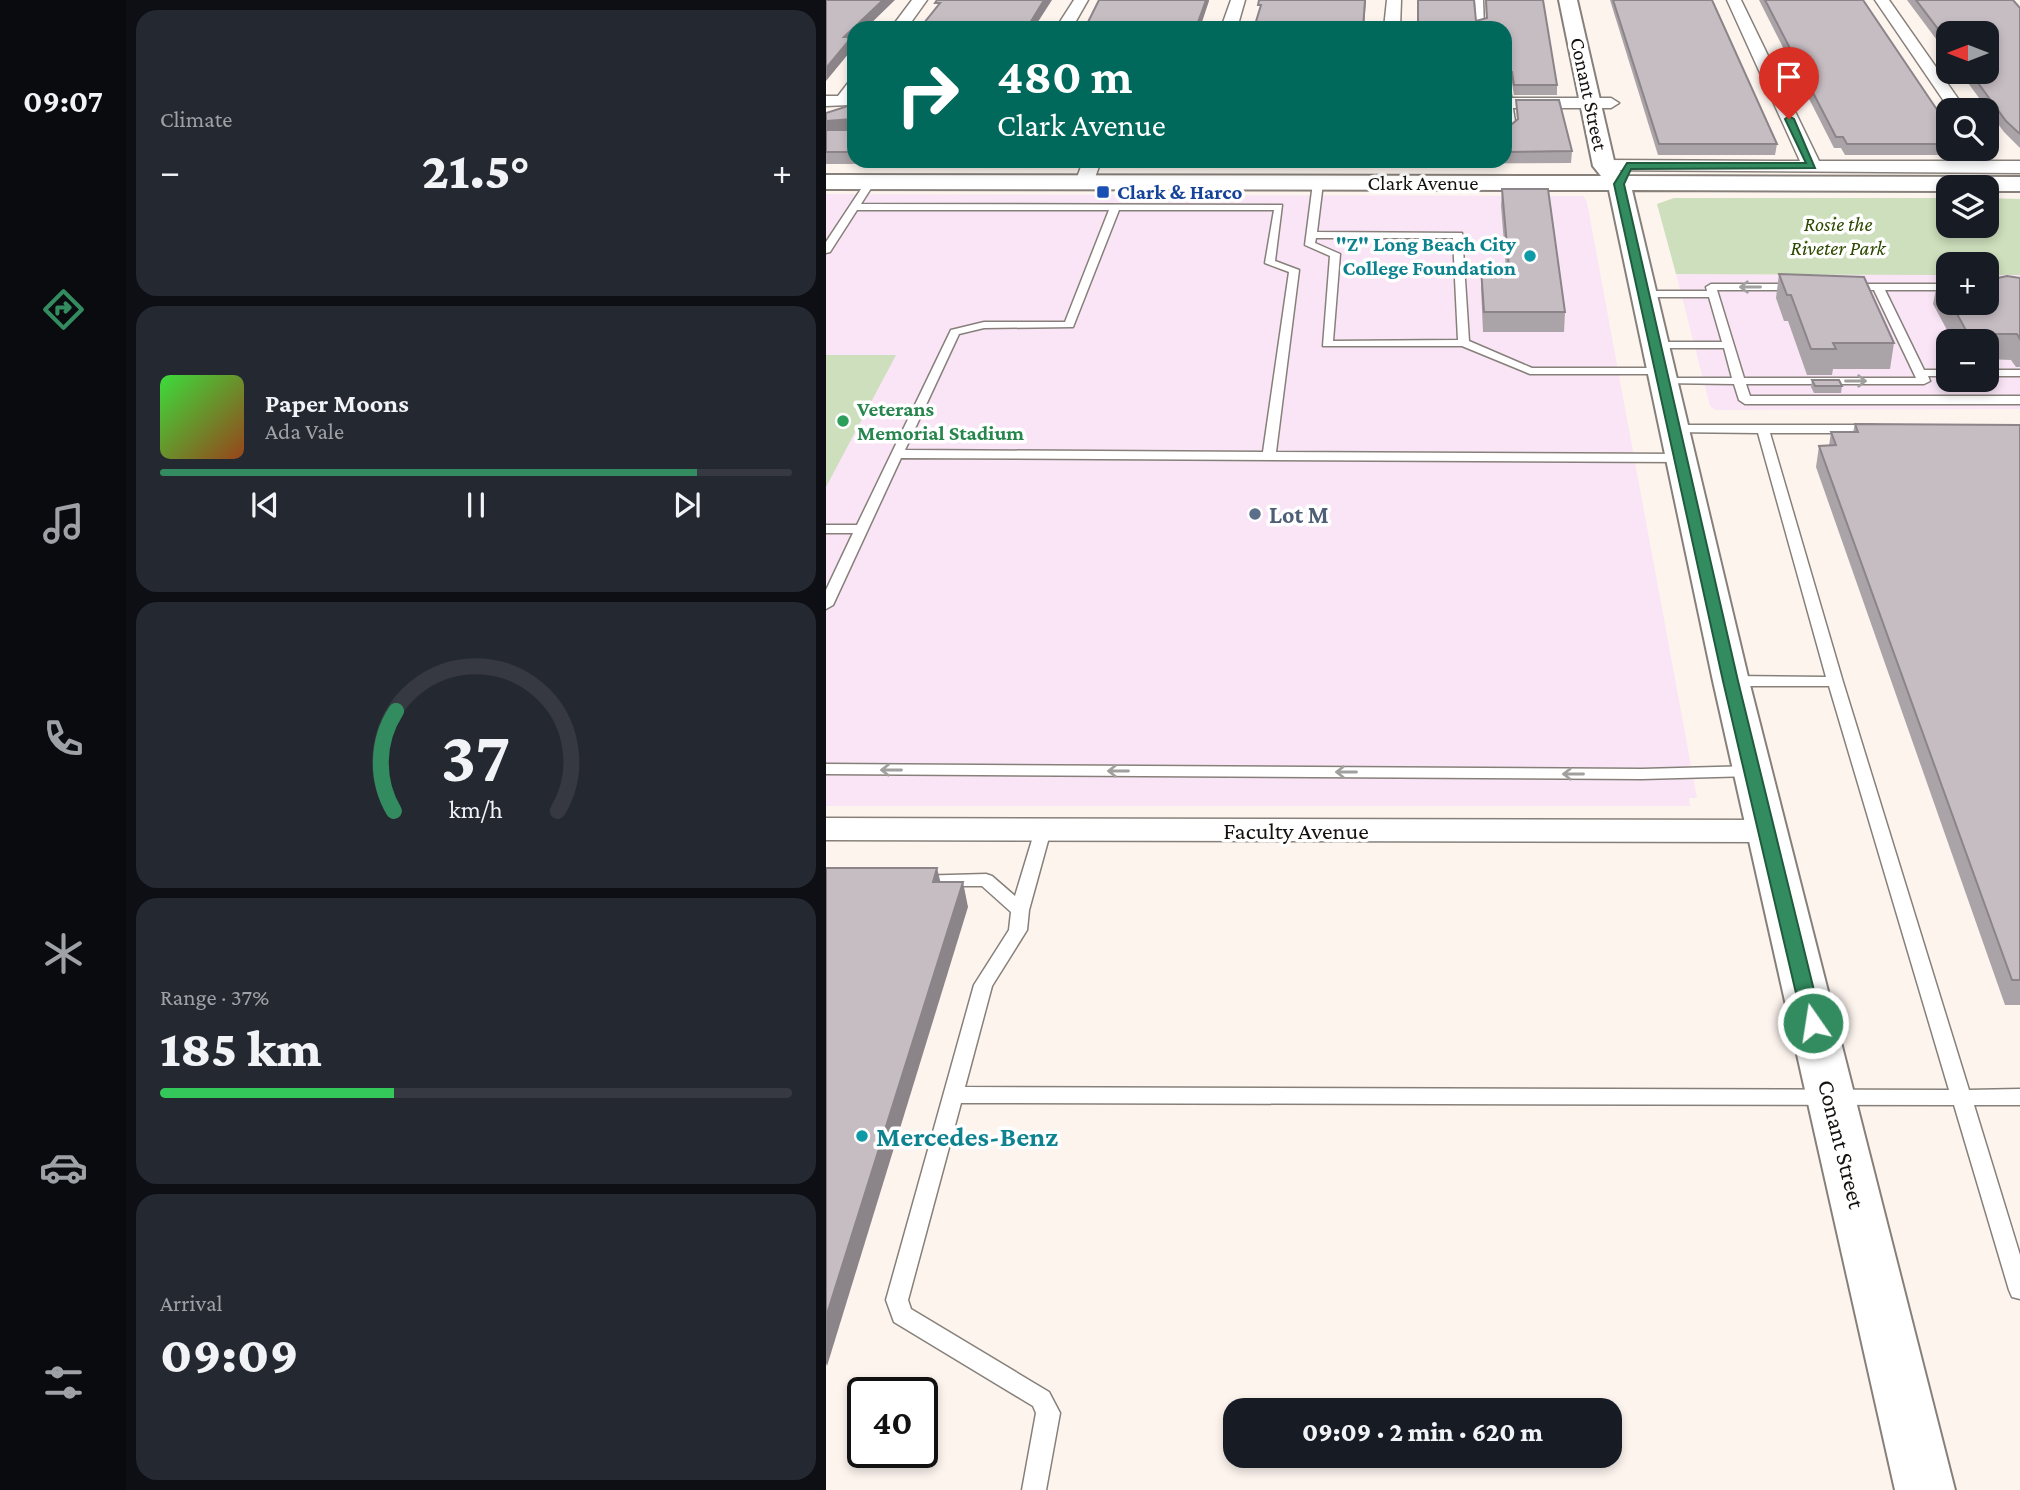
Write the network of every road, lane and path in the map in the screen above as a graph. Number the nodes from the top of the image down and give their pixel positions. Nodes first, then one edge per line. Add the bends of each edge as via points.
1 (920, 0) edge
2 (1081, 0) edge
3 (1238, 0) edge
4 (1394, 0) edge
5 (1479, 0) edge
6 (1569, 0) edge
7 (1588, 0) edge
8 (1734, 0) edge
9 (1882, 0) edge
10 (904, 21) edge
11 (1069, 21) edge
12 (1230, 21) edge
13 (1392, 21) edge
14 (1480, 21) edge
15 (1950, 98) edge
16 (1512, 103) edge
17 (1590, 103) junction
18 (1613, 110) joint
19 (1621, 142) dead end
20 (1993, 161) edge
21 (1812, 166) junction
22 (1997, 167) junction
23 (2020, 167) edge
24 (1088, 172) edge
25 (1617, 172) junction
26 (826, 182) edge
27 (870, 183) junction
28 (1318, 183) junction
29 (2020, 184) edge
30 (854, 207) junction
31 (1115, 207) junction
32 (1312, 235) junction
33 (826, 250) edge
34 (1808, 287) edge
35 (1836, 287) edge
36 (1878, 287) junction
37 (1936, 287) edge
38 (1712, 290) junction
39 (1644, 294) junction
40 (1464, 343) junction
41 (1728, 345) junction
42 (1661, 366) junction
43 (1920, 373) junction
44 (1936, 373) edge
45 (1999, 373) edge
46 (2020, 373) edge
47 (1739, 381) junction
48 (1897, 381) junction
49 (1907, 400) junction
50 (2020, 400) edge
51 (1763, 429) junction
52 (1885, 429) edge
53 (1678, 444) junction
54 (897, 454) junction
55 (1269, 455) junction
56 (826, 529) edge
57 (861, 529) junction
58 (826, 605) edge
59 (1731, 681) junction
60 (1835, 682) junction
61 (826, 769) edge
62 (1753, 771) junction
63 (826, 829) edge
64 (1043, 830) junction
65 (1767, 831) junction
66 (892, 880) edge
67 (1020, 910) junction
68 (954, 1094) junction
69 (1961, 1097) junction
70 (2020, 1097) edge
71 (1831, 1099) junction
72 (2020, 1290) edge
73 (1034, 1490) edge
74 (1925, 1490) edge

1 - 10 street
2 - 11 street
3 - 12 street
4 - 13 street
5 - 14 lane
6 - 17 street, Conant Street
7 - 18 street, Conant Street
8 - 21 street
9 - 15 street
16 - 17 street
17 - 18 street
17 - 25 street, Conant Street
19 - 25 street, Conant Street
20 - 22 street
21 - 22 street, Clark Avenue
21 - 25 street, Clark Avenue
22 - 23 street, Clark Avenue
24 - 27 street, Clark Avenue
24 - 28 street, Clark Avenue
25 - 28 street, Clark Avenue
25 - 29 street, Clark Avenue
25 - 39 street, Conant Street
26 - 27 street, Clark Avenue
27 - 30 lane
28 - 32 lane
30 - 31 lane
30 - 33 lane
31 - 54 lane via 1069,325 984,325 956,332
31 - 55 lane via 1279,207 1270,263 1294,270
32 - 40 lane via 1458,235
32 - 40 lane via 1310,245 1335,254 1327,344
34 -> 38 lane
35 - 36 lane
36 - 37 lane
36 - 43 lane
38 - 39 lane
38 - 41 lane
39 - 42 street, Conant Street
40 - 42 lane via 1530,371
41 - 42 lane
41 - 47 lane
42 - 47 lane
42 - 53 street, Conant Street
43 - 44 lane
43 - 48 lane via 1924,382
45 - 46 lane
47 -> 48 lane
47 - 49 lane via 1745,400
48 - 49 lane
49 - 50 lane
51 - 52 lane
51 - 53 lane
51 - 60 lane
53 - 55 lane
53 - 59 street, Conant Street
54 - 55 lane
54 - 57 lane
56 - 57 lane
57 - 58 lane
59 - 60 lane
59 - 62 street, Conant Street
60 - 69 lane
62 -> 61 lane
62 - 65 street, Conant Street
63 - 64 street, Faculty Avenue
64 - 65 street, Faculty Avenue
64 - 67 lane
65 - 71 street, Conant Street
66 - 67 lane via 986,880
67 - 68 lane via 1018,930 984,985
68 - 71 lane
68 - 73 lane via 897,1300 902,1315 1041,1399 1048,1413
69 - 70 lane
69 - 71 lane
69 - 72 lane
71 - 74 street, Conant Street

